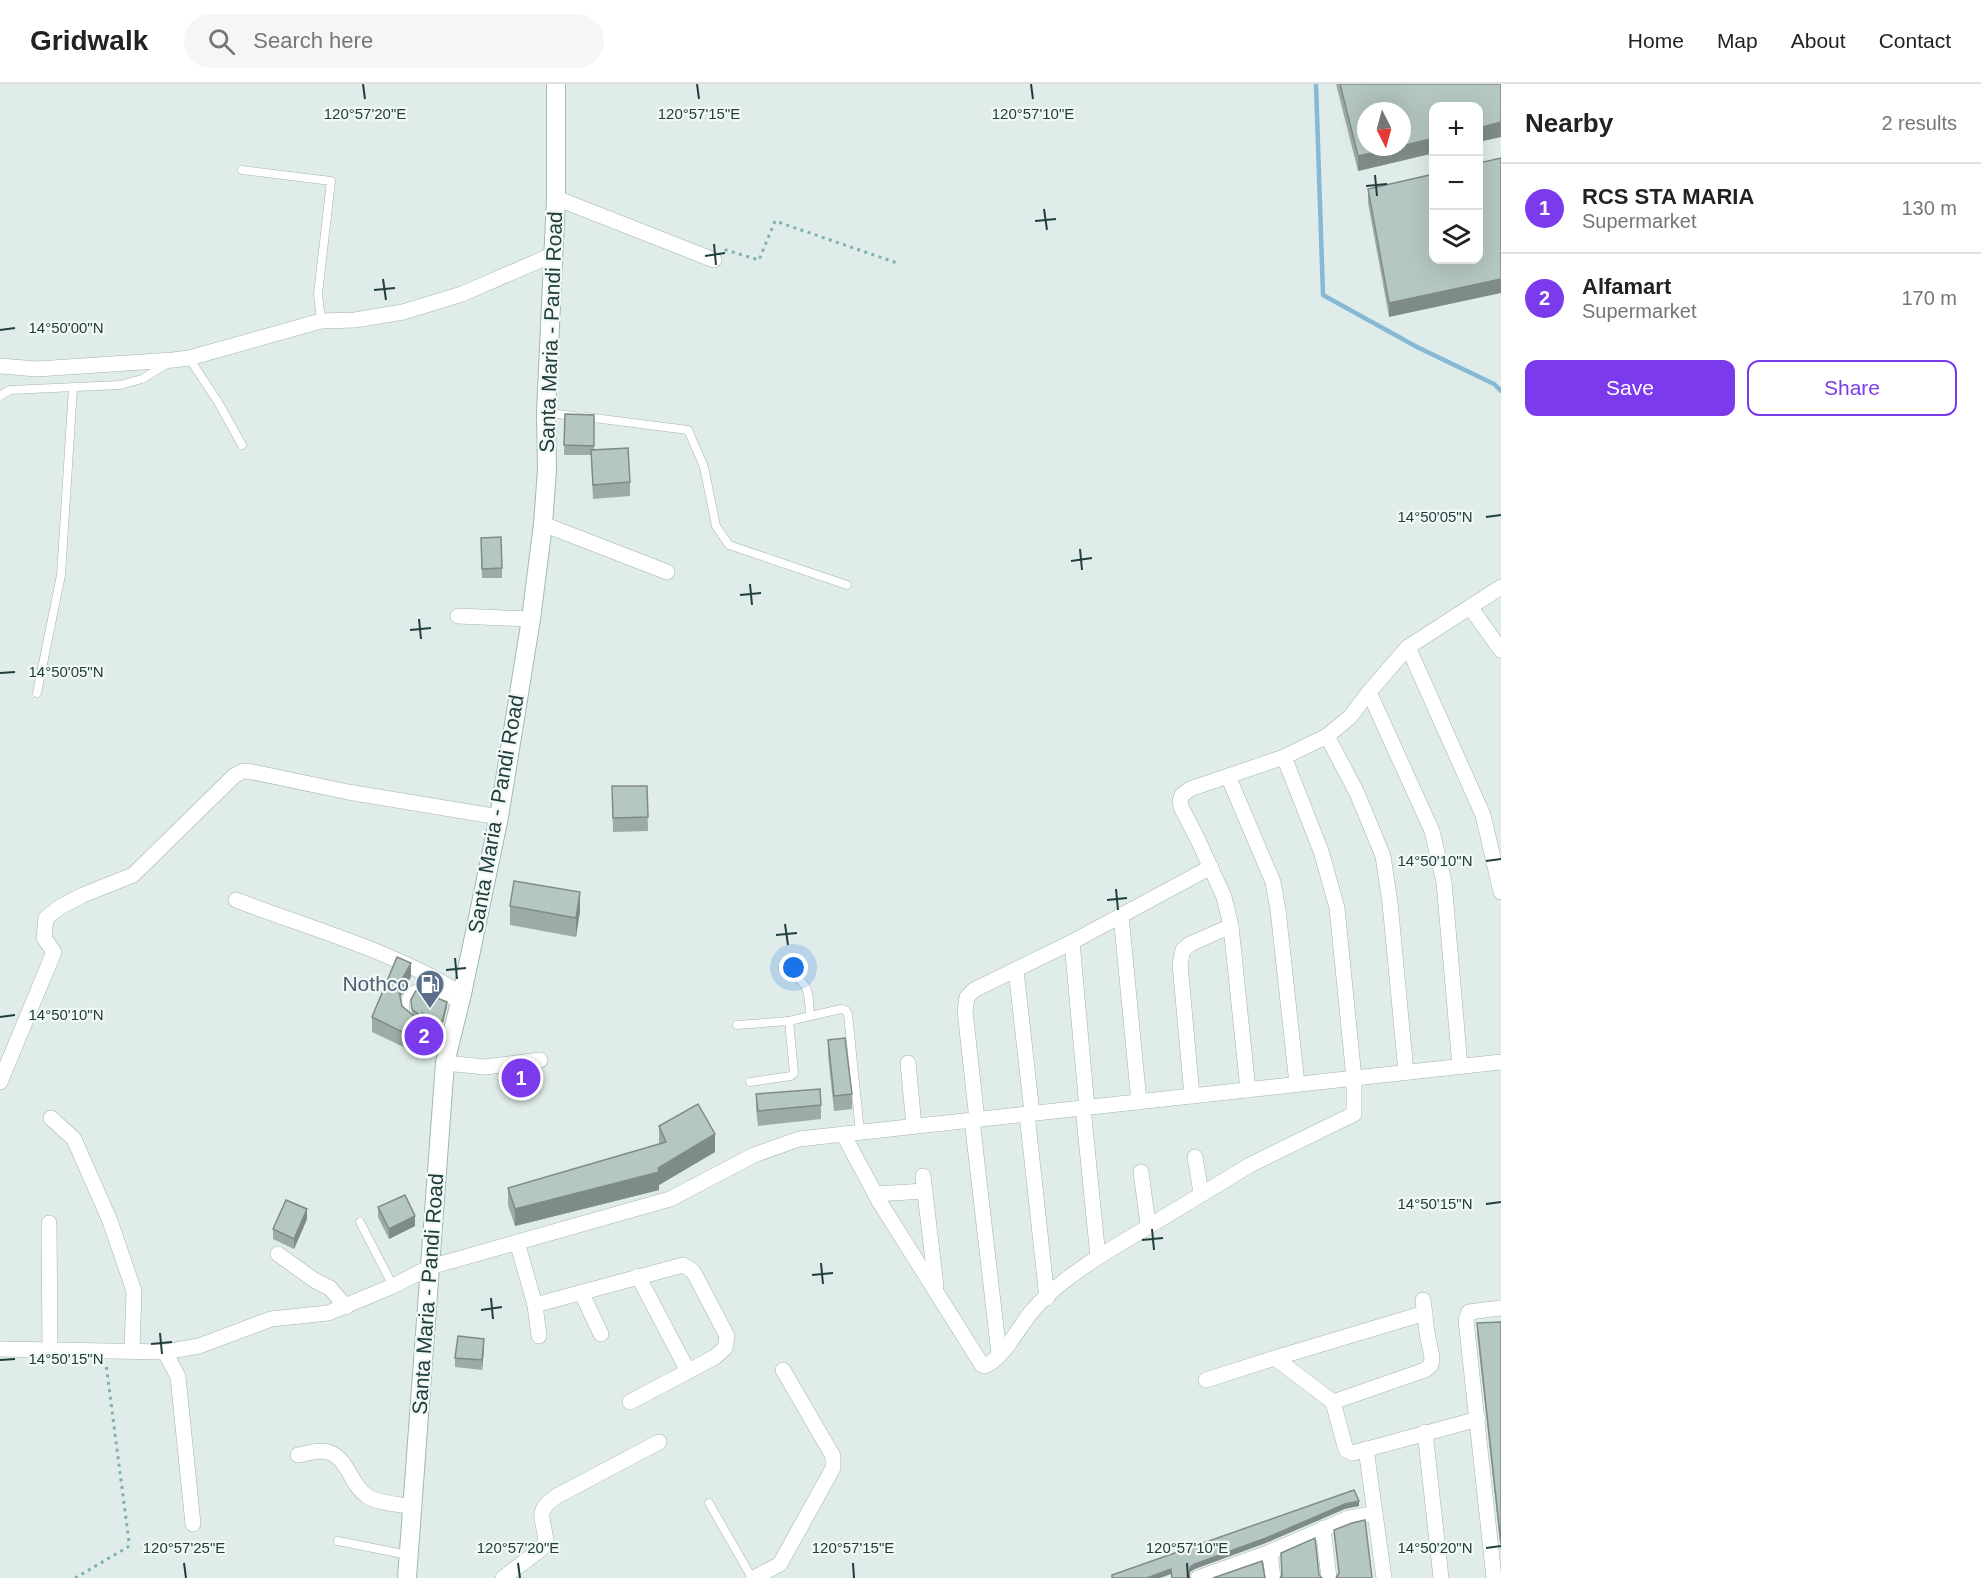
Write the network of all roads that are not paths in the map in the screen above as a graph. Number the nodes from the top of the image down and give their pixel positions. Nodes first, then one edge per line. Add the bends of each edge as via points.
1 (556, 84) edge
2 (242, 170) dead end
3 (556, 198) junction
4 (552, 255) junction
5 (714, 260) road end
6 (321, 321) junction
7 (189, 358) junction
8 (173, 360) junction
9 (0, 366) edge
10 (73, 388) junction
11 (0, 396) edge
12 (546, 412) junction
13 (242, 446) dead end
14 (543, 524) junction
15 (667, 572) dead end
16 (847, 585) dead end
17 (1501, 587) edge
18 (1470, 607) junction
19 (458, 616) dead end
20 (531, 619) junction
21 (1408, 647) junction
22 (1501, 650) edge
23 (1369, 692) junction
24 (37, 693) dead end
25 (1327, 736) junction
26 (1284, 757) junction
27 (1228, 776) junction
28 (499, 817) junction
29 (1211, 867) junction
30 (1501, 892) edge
31 (236, 900) dead end
32 (1121, 915) junction
33 (1231, 926) junction
34 (1072, 942) junction
35 (783, 968) dead end
36 (1016, 970) junction
37 (461, 1000) junction
38 (810, 1016) junction
39 (789, 1021) junction
40 (737, 1025) dead end
41 (447, 1056) junction
42 (540, 1060) dead end
43 (1501, 1062) edge
44 (908, 1063) dead end
45 (1460, 1066) junction
46 (1406, 1072) junction
47 (1354, 1078) junction
48 (0, 1082) edge
49 (750, 1082) dead end
50 (1297, 1084) junction
51 (1248, 1090) junction
52 (1192, 1096) junction
53 (1139, 1102) junction
54 (1085, 1108) junction
55 (1030, 1114) junction
56 (51, 1118) dead end
57 (974, 1120) junction
58 (914, 1126) junction
59 (860, 1132) junction
60 (843, 1134) junction
61 (1195, 1157) dead end
62 (1141, 1172) dead end
63 (1201, 1193) junction
64 (875, 1194) junction
65 (360, 1222) dead end
66 (49, 1223) dead end
67 (1148, 1225) junction
68 (517, 1242) junction
69 (278, 1254) dead end
70 (1098, 1257) junction
71 (430, 1267) junction
72 (638, 1276) junction
73 (393, 1286) junction
74 (582, 1292) junction
75 (937, 1292) junction
76 (1047, 1298) junction
77 (535, 1305) junction
78 (346, 1307) junction
79 (1501, 1308) edge
80 (601, 1334) dead end
81 (539, 1336) dead end
82 (0, 1349) edge
83 (50, 1349) junction
84 (132, 1350) junction
85 (165, 1352) junction
86 (999, 1354) junction
87 (1275, 1358) junction
88 (783, 1370) dead end
89 (688, 1371) junction
90 (1206, 1380) dead end
91 (630, 1402) dead end
92 (1333, 1402) junction
93 (1478, 1419) junction
94 (1425, 1432) junction
95 (659, 1442) dead end
96 (1366, 1449) junction
97 (298, 1455) dead end
98 (709, 1503) dead end
99 (414, 1507) junction
100 (1375, 1513) junction
101 (193, 1524) dead end
102 (1323, 1528) junction
103 (338, 1541) dead end
104 (1270, 1552) junction
105 (409, 1555) junction
106 (1217, 1575) edge
107 (407, 1578) edge
108 (503, 1578) edge
109 (753, 1578) edge
110 (1198, 1578) edge
111 (1273, 1578) edge
112 (1329, 1578) edge
113 (1384, 1578) edge
114 (1441, 1578) edge
115 (1494, 1578) edge

1 - 3 main road, Santa Maria - Pandi Road
2 - 6 lane via 331,181 318,294
3 - 4 main road, Santa Maria - Pandi Road
3 - 5 street
4 - 6 street via 462,294 404,312
4 - 12 main road, Santa Maria - Pandi Road
6 - 7 street
7 - 8 street
7 - 13 lane
8 - 9 street via 37,369
8 - 10 lane via 142,379 120,385
10 - 11 lane via 10,390
10 - 24 lane via 61,575
12 - 14 main road, Santa Maria - Pandi Road
12 - 16 lane via 688,430 704,467 716,526 729,545
14 - 15 street
14 - 20 main road, Santa Maria - Pandi Road
17 - 18 street
18 - 21 street
18 - 22 street
19 - 20 street
20 - 28 main road, Santa Maria - Pandi Road
21 - 23 street
21 - 30 street via 1483,815
23 - 25 street via 1350,717
23 - 45 street via 1432,831 1444,882
25 - 26 street
25 - 46 street via 1357,793 1383,856
26 - 27 street
26 - 47 street via 1321,851 1337,908
27 - 29 street via 1190,789 1180,801
27 - 50 street via 1273,882
28 - 37 main road, Santa Maria - Pandi Road
28 - 48 street via 243,771 133,875 83,894 46,918 44,938 54,952
29 - 32 street
29 - 33 street
31 - 37 street via 433,976
32 - 34 street
32 - 53 street
33 - 51 street
33 - 52 street via 1183,950 1180,964
34 - 36 street
34 - 54 street
35 - 38 lane via 806,984
36 - 55 street
36 - 57 street via 967,997
37 - 41 main road, Santa Maria - Pandi Road
37 - 41 lane via 415,987 405,1002 407,1018
38 - 39 lane
38 - 59 lane via 841,1009 847,1012
39 - 40 lane
39 - 49 lane via 794,1073
41 - 42 street via 485,1067
41 - 71 main road, Santa Maria - Pandi Road
43 - 45 street
44 - 58 street
45 - 46 street
46 - 47 street
47 - 50 street
47 - 63 street via 1354,1114 1250,1157
50 - 51 street
51 - 52 street
52 - 53 street
53 - 54 street
54 - 55 street
54 - 70 street
55 - 57 street
55 - 76 street
56 - 84 street via 74,1139 110,1221 134,1291
57 - 58 street
57 - 86 street
58 - 59 street
59 - 60 street
60 - 64 street
60 - 68 street via 799,1139 754,1155 670,1199
61 - 63 street
62 - 67 street
63 - 67 street
64 - 75 street
64 - 75 street via 924,1183
65 - 73 lane
66 - 83 street
67 - 70 street
68 - 71 street
68 - 77 street
69 - 78 street via 330,1288
70 - 76 street
71 - 73 street
71 - 99 main road, Santa Maria - Pandi Road
72 - 74 street
72 - 89 street
72 - 89 street via 683,1265 693,1271 717,1316 727,1336 725,1348
73 - 78 street
74 - 77 street
74 - 80 street
75 - 86 street via 982,1365 988,1365
76 - 86 street
77 - 81 street
78 - 85 street via 328,1313 271,1319 199,1346
79 - 93 street via 1469,1312 1466,1320
82 - 83 street
83 - 84 street
84 - 85 street
85 - 101 street via 178,1377
87 - 90 street
87 - 92 street
87 - 92 street via 1424,1307 1431,1365
88 - 109 street via 833,1456 833,1468 780,1564
89 - 91 street
92 - 96 street via 1346,1450 1353,1453
93 - 94 street
93 - 115 street
94 - 96 street
94 - 114 street
95 - 108 street via 544,1505 541,1516 546,1540 541,1550
96 - 100 street
97 - 99 street via 322,1451 334,1454 368,1497
98 - 109 lane
99 - 105 main road, Santa Maria - Pandi Road
100 - 102 street
100 - 113 street
102 - 104 street
102 - 112 street
103 - 105 lane
104 - 106 street
104 - 111 street
105 - 107 main road, Santa Maria - Pandi Road
106 - 110 street

